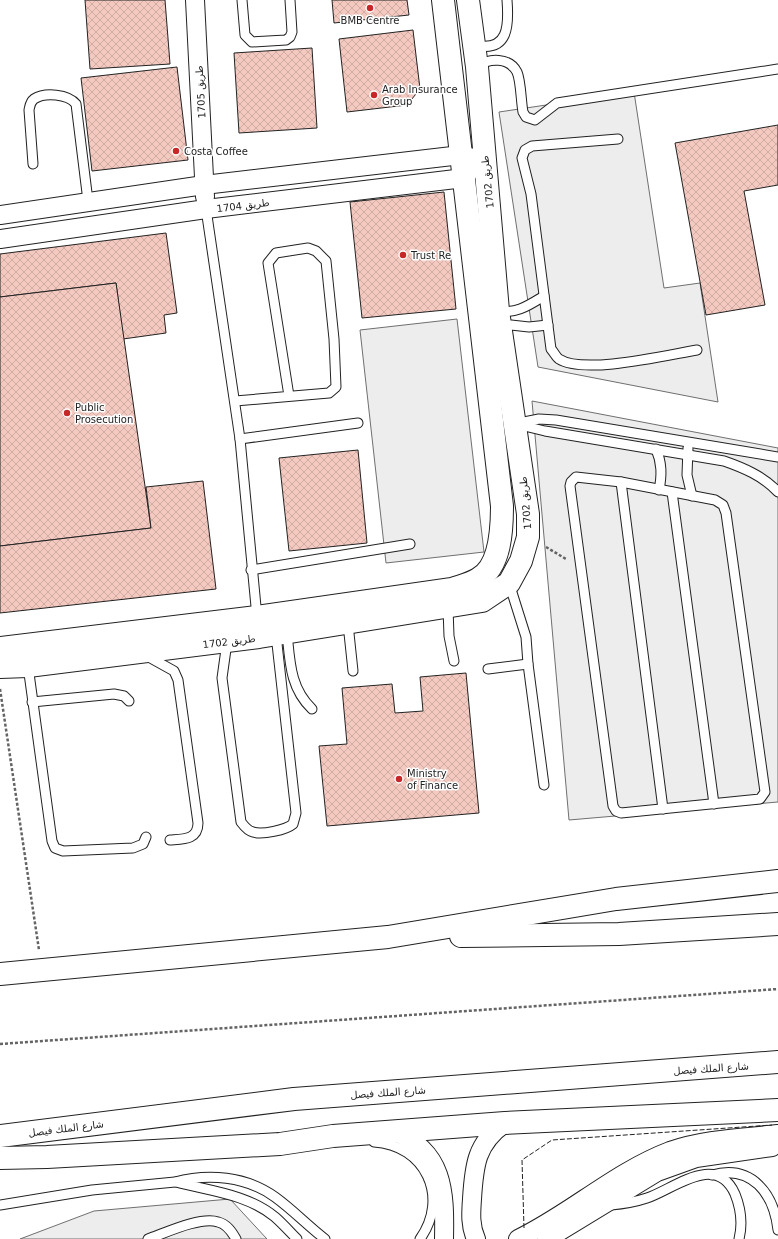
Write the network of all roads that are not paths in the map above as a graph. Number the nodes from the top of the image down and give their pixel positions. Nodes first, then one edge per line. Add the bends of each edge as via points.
1 (195, 0) edge
2 (242, 0) edge
3 (290, 0) edge
4 (443, 0) edge
5 (468, 0) edge
6 (507, 0) edge
7 (474, 45) junction
8 (476, 66) junction
9 (778, 69) edge
10 (618, 139) dead end
11 (477, 159) junction
12 (33, 164) dead end
13 (464, 178) junction
14 (204, 185) junction
15 (88, 201) junction
16 (206, 209) junction
17 (0, 215) edge
18 (0, 239) edge
19 (544, 296) junction
20 (499, 319) junction
21 (548, 325) junction
22 (697, 350) dead end
23 (290, 396) junction
24 (235, 402) junction
25 (358, 422) dead end
26 (516, 424) junction
27 (493, 428) junction
28 (240, 439) junction
29 (690, 441) junction
30 (656, 449) junction
31 (687, 453) junction
32 (778, 457) edge
33 (621, 482) junction
34 (658, 490) junction
35 (672, 492) junction
36 (778, 492) edge
37 (692, 496) junction
38 (410, 544) dead end
39 (251, 570) junction
40 (509, 583) junction
41 (448, 608) junction
42 (348, 624) junction
43 (270, 630) junction
44 (227, 642) junction
45 (0, 648) edge
46 (141, 652) junction
47 (454, 662) dead end
48 (528, 664) junction
49 (28, 666) junction
50 (0, 667) edge
51 (488, 668) dead end
52 (353, 671) dead end
53 (297, 690) junction
54 (282, 694) junction
55 (130, 701) dead end
56 (32, 702) junction
57 (312, 709) dead end
58 (544, 785) dead end
59 (714, 804) junction
60 (663, 809) junction
61 (146, 838) dead end
62 (170, 840) dead end
63 (778, 881) edge
64 (778, 924) edge
65 (388, 938) junction
66 (0, 974) edge
67 (778, 1062) edge
68 (778, 1110) edge
69 (505, 1123) junction
70 (393, 1131) junction
71 (778, 1134) edge
72 (0, 1136) edge
73 (333, 1136) junction
74 (778, 1146) edge
75 (0, 1158) edge
76 (712, 1175) junction
77 (175, 1182) junction
78 (436, 1186) junction
79 (0, 1205) edge
80 (599, 1206) junction
81 (302, 1220) junction
82 (778, 1230) edge
83 (148, 1239) edge
84 (236, 1239) edge
85 (297, 1239) edge
86 (315, 1239) edge
87 (325, 1239) edge
88 (420, 1239) edge
89 (444, 1239) edge
90 (476, 1239) edge
91 (518, 1239) edge
92 (547, 1239) edge
93 (739, 1239) edge

1 - 14 street, طريق 1705
2 - 3 lane via 245,35 252,42 286,40 290,37
4 - 11 main road, طريق 1702
5 - 7 main road, طريق 1702
6 - 7 lane via 509,23 504,36 494,44 481,47
7 - 8 main road, طريق 1702
8 - 9 lane via 500,60 512,67 517,72 523,112 526,117 535,120 557,103
8 - 11 main road, طريق 1702
10 - 19 lane via 532,146 525,150 522,158 531,194
11 - 13 main road, طريق 1702
11 - 14 street
11 - 20 main road, طريق 1702
12 - 15 lane via 30,103 42,96 62,95 71,98 76,104
13 - 16 street, طريق 1704
13 - 27 main road, طريق 1702
14 - 15 street
14 - 16 street, طريق 1705
15 - 17 street
16 - 18 street, طريق 1704
16 - 24 lane
19 - 20 lane
19 - 21 lane
20 - 21 lane via 511,325
20 - 26 main road, طريق 1702
21 - 22 lane via 552,349 558,358 567,362 603,366
23 - 23 lane via 329,393 336,387 326,261 316,251 308,248 276,253 268,263
23 - 24 lane
24 - 28 lane
25 - 28 lane
26 - 27 main road
26 - 29 lane via 538,419 556,420
26 - 30 lane
26 - 40 main road, طريق 1702 via 528,514 528,537 521,561
27 - 43 main road, طريق 1702 via 502,527 498,550 489,568 479,579 452,589
28 - 39 lane
29 - 31 lane
29 - 32 lane
30 - 31 lane
30 - 34 lane via 661,469
31 - 36 lane via 743,468 763,478
31 - 37 lane via 687,475
33 - 34 lane
33 - 60 lane
33 - 60 lane via 581,477 576,477 571,482 581,568 613,806 621,813
34 - 35 lane
35 - 37 lane
35 - 59 lane
37 - 59 lane via 719,502 726,513 765,792 760,798
38 - 39 lane
39 - 43 lane
40 - 41 main road, طريق 1702 via 482,601
40 - 48 lane via 526,637
41 - 42 main road, طريق 1702
41 - 47 lane via 449,636
42 - 43 main road, طريق 1702
42 - 52 lane
43 - 44 main road, طريق 1702
43 - 45 main road, طريق 1702
43 - 53 lane
43 - 54 lane
44 - 46 main road, طريق 1702
44 - 54 lane via 222,684 240,816 244,827 254,833 288,828 296,819
46 - 49 main road, طريق 1702
46 - 62 lane via 174,671 178,680 198,828 190,838
48 - 51 lane
48 - 58 lane
49 - 50 main road, طريق 1702
49 - 56 lane
53 - 54 lane
53 - 57 lane
55 - 56 lane via 124,696 114,694
56 - 61 lane via 55,848 63,851 133,848 142,844
59 - 60 lane
63 - 65 main road via 616,899
64 - 65 main road via 619,934
65 - 66 main road
67 - 72 main road, شارع الملك فيصل via 294,1099
68 - 69 main road
69 - 70 main road
69 - 90 street via 488,1137 476,1159 473,1172 471,1225
70 - 73 main road
70 - 78 street via 412,1140 427,1153 435,1165
71 - 91 street via 713,1141 671,1151 632,1171
73 - 75 main road via 280,1144
73 - 78 lane via 355,1142 388,1143 405,1151 416,1160
74 - 80 street via 716,1154 676,1164
76 - 80 lane via 696,1175 647,1198
76 - 82 lane via 736,1172 747,1175 757,1182 770,1204
76 - 93 lane via 728,1184 740,1206
77 - 79 lane via 65,1194
77 - 81 lane via 194,1177 214,1176 248,1184 265,1190
77 - 85 lane via 226,1193 250,1202 274,1217
78 - 88 lane via 432,1210
78 - 89 street via 444,1218
80 - 92 street
81 - 86 lane
81 - 87 lane
83 - 84 lane via 209,1221 218,1222 228,1228

